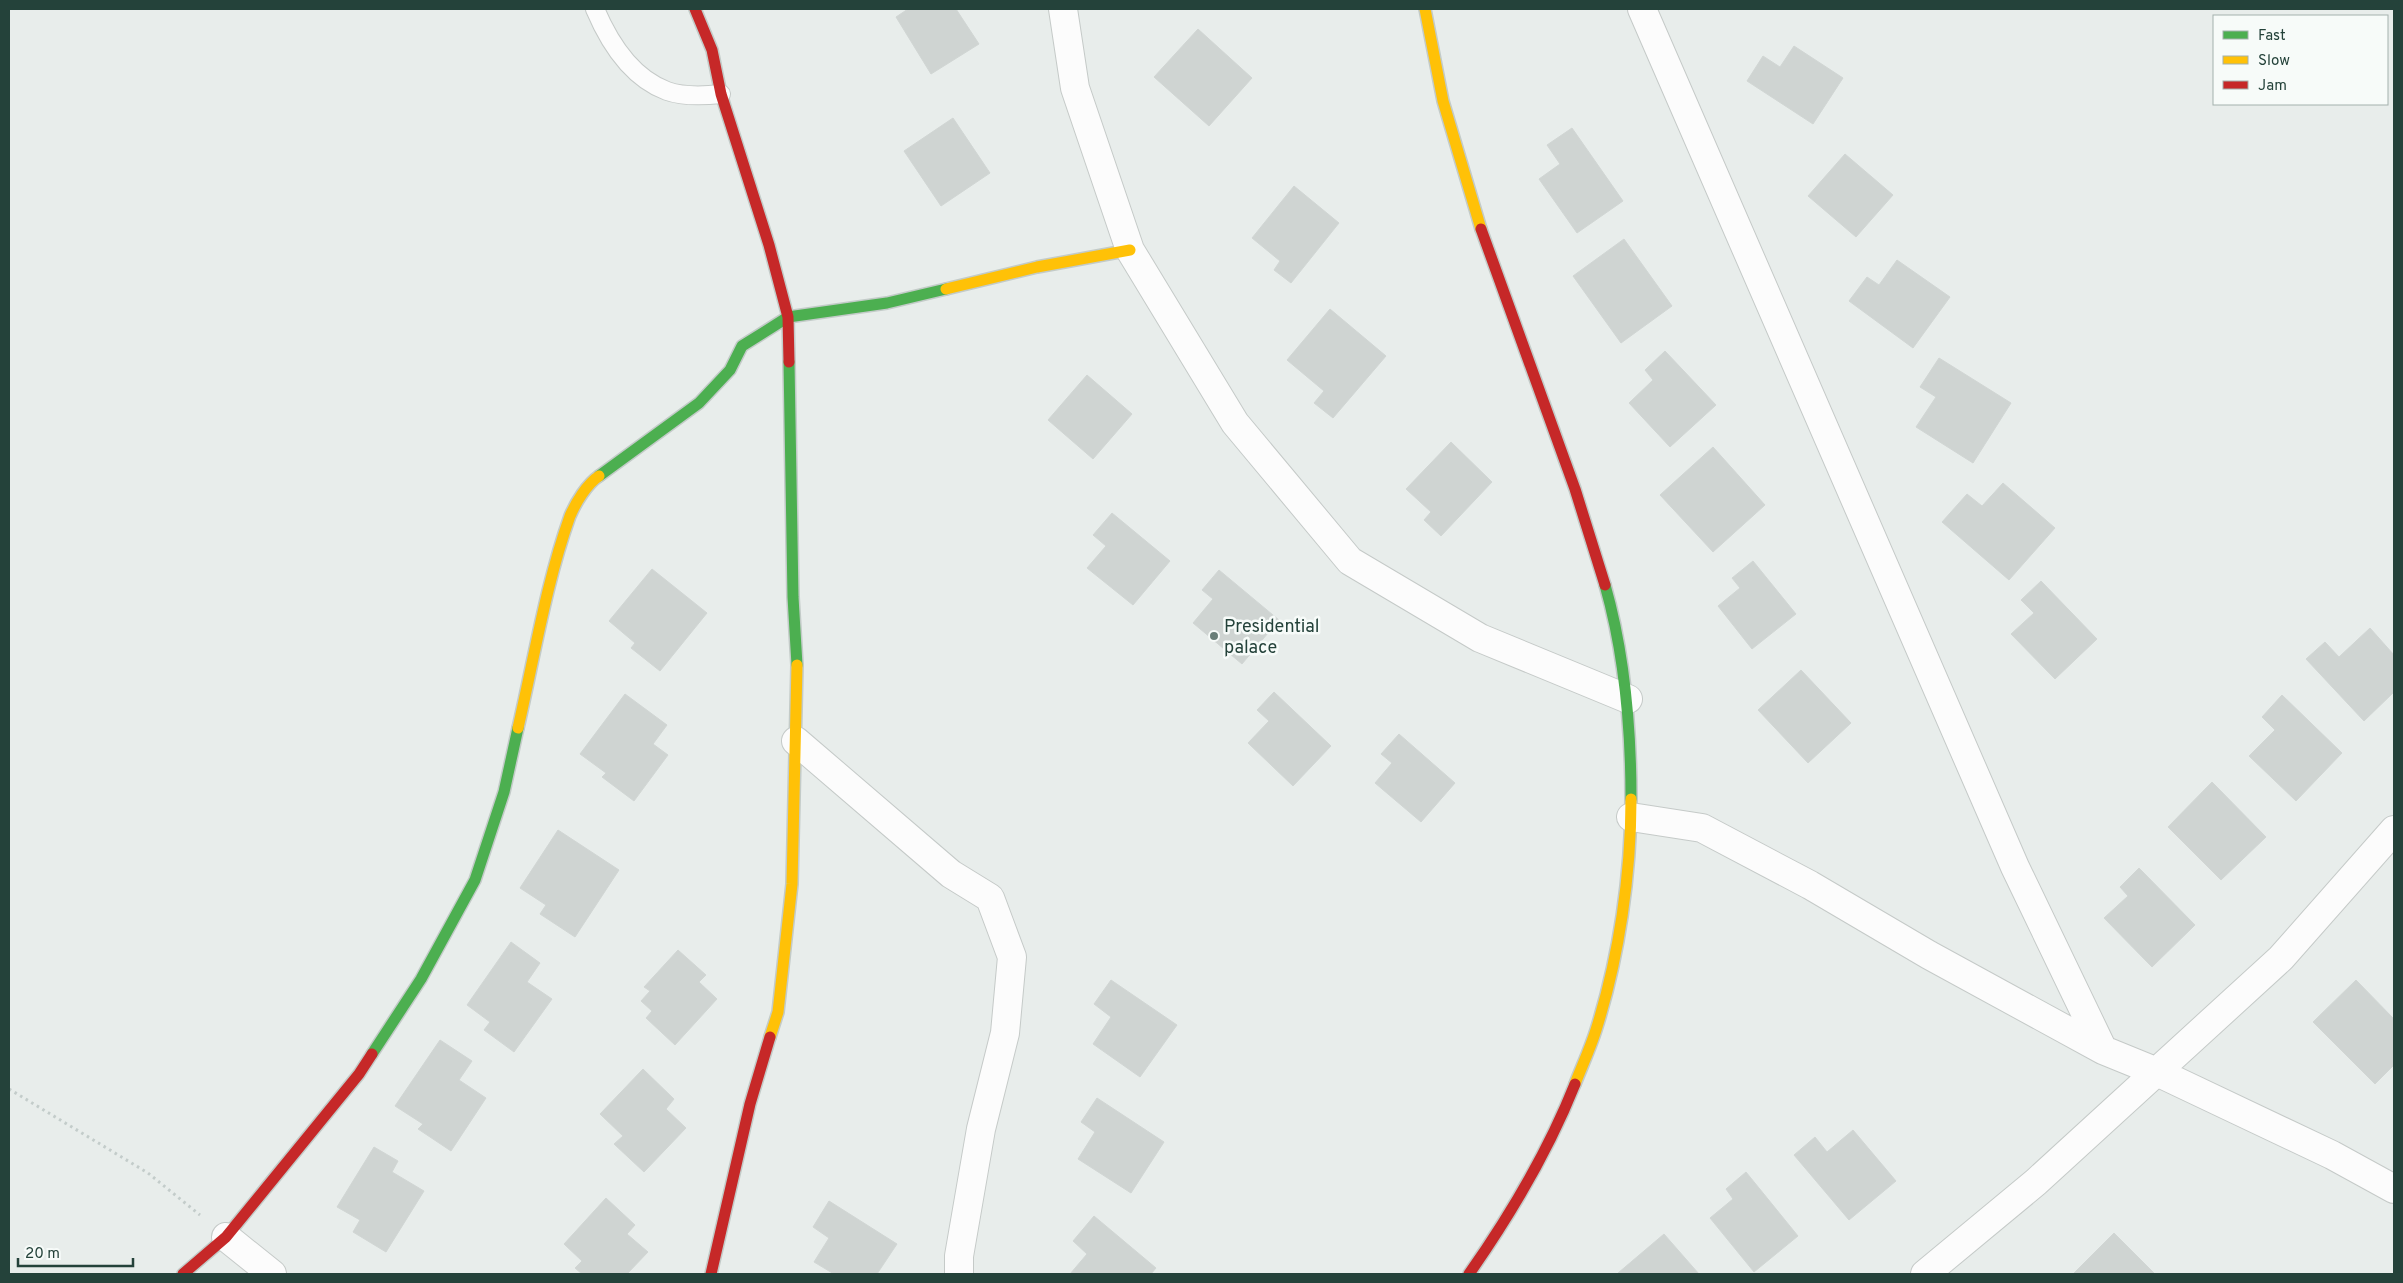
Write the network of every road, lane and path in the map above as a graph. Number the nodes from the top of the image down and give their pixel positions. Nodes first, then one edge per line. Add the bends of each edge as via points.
1 (595, 9) edge
2 (695, 9) edge
3 (1063, 9) edge
4 (1426, 9) edge
5 (1642, 9) edge
6 (721, 94) junction
7 (1130, 250) junction
8 (788, 318) junction
9 (1628, 699) junction
10 (796, 741) junction
11 (1631, 817) junction
12 (2394, 830) edge
13 (2103, 1050) junction
14 (2157, 1072) junction
15 (9, 1089) edge
16 (2394, 1189) edge
17 (226, 1237) junction
18 (183, 1274) edge
19 (272, 1274) edge
20 (712, 1274) edge
21 (959, 1274) edge
22 (1469, 1274) edge
23 (1925, 1274) edge

1 - 6 lane via 621,56 641,76 667,91 696,96
2 - 6 street via 712,50
3 - 7 street via 1075,88
4 - 9 street via 1442,98 1472,201 1578,496 1610,604
5 - 13 street via 2007,849
6 - 8 street via 769,245
7 - 8 street via 1037,267 887,303
7 - 9 street via 1235,423 1350,561 1480,638
8 - 10 street via 797,659
8 - 17 street via 742,346 730,370 699,403 591,481 571,514 555,567 504,792 474,880 421,979 358,1074
9 - 11 street
10 - 20 street via 792,884 778,1012 750,1104
10 - 21 street via 951,874 990,898 1012,957 1005,1033 981,1130
11 - 13 street via 1702,828
11 - 22 street via 1621,921 1599,1021 1573,1091 1539,1164 1496,1237
12 - 14 street via 2281,958
13 - 14 street
14 - 16 street via 2332,1155
14 - 23 street via 2036,1182
15 - 17 path via 148,1173
17 - 18 street
17 - 19 street

